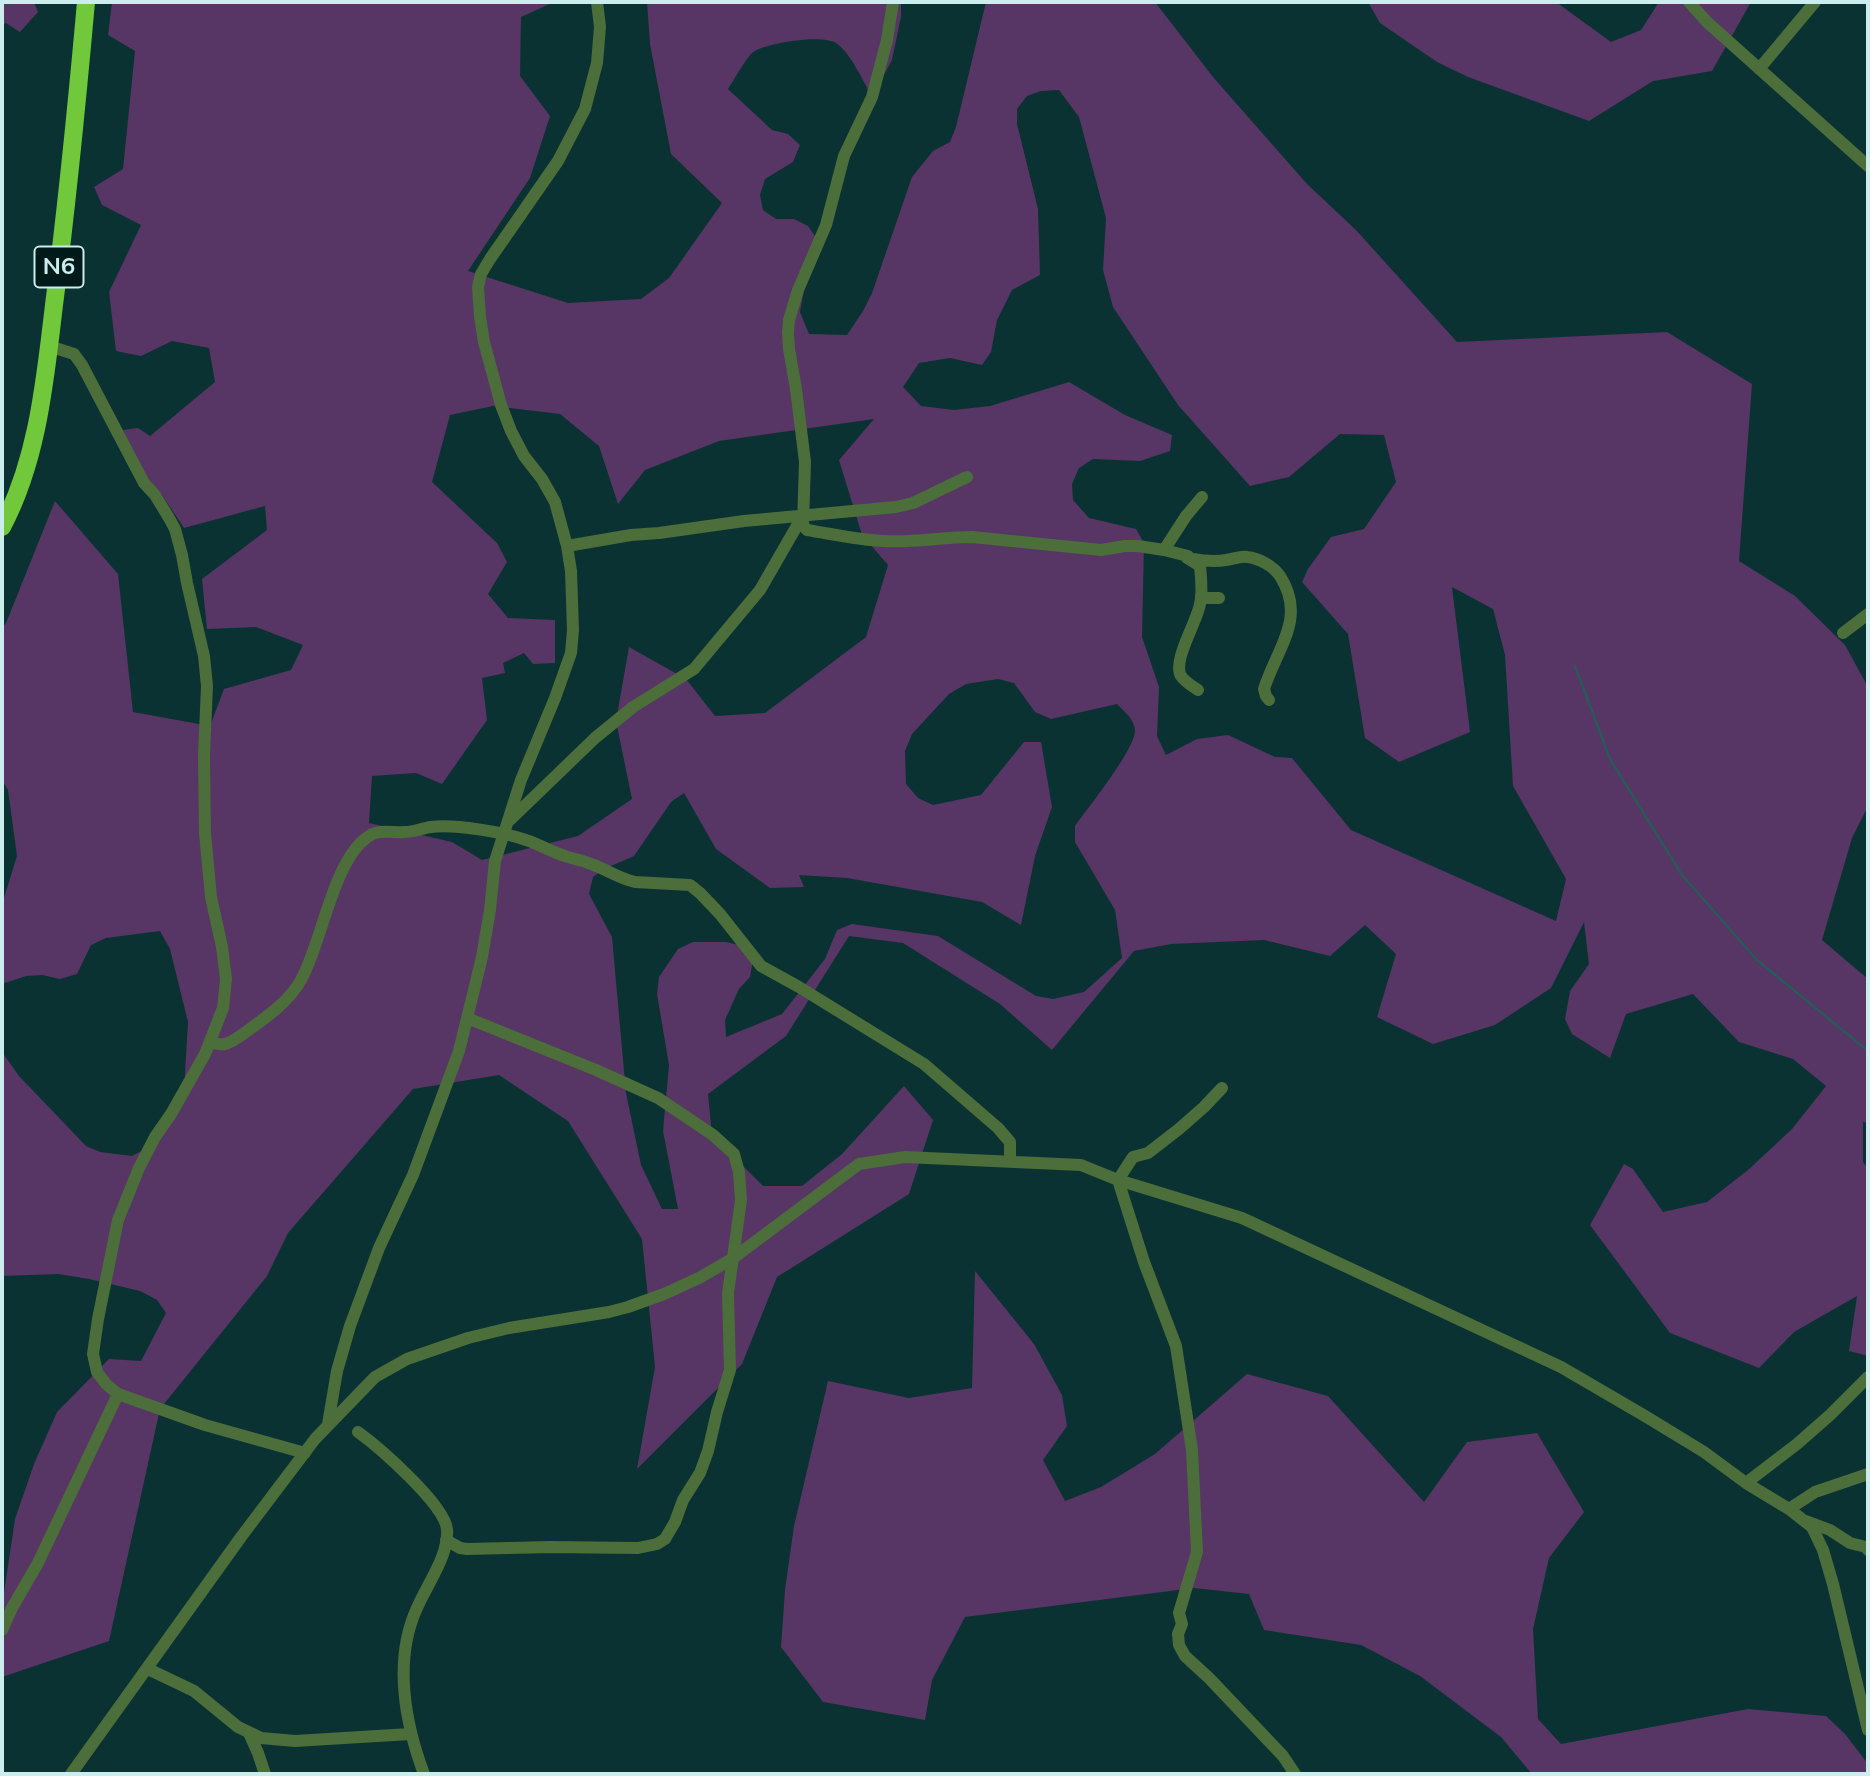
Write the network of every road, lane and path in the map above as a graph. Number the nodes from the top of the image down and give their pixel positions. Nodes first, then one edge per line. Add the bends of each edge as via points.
1 (86, 2) edge
2 (597, 2) edge
3 (893, 2) edge
4 (1815, 2) edge
5 (1694, 3) edge
6 (1759, 69) junction
7 (1868, 166) edge
8 (49, 345) junction
9 (967, 477) dead end
10 (1202, 497) dead end
11 (802, 517) junction
12 (2, 527) edge
13 (567, 546) junction
14 (1164, 550) junction
15 (1187, 558) junction
16 (1201, 596) junction
17 (1219, 598) dead end
18 (1868, 614) edge
19 (1843, 633) dead end
20 (1198, 690) dead end
21 (1269, 700) dead end
22 (505, 829) junction
23 (467, 1018) junction
24 (210, 1041) junction
25 (1222, 1088) dead end
26 (1010, 1161) junction
27 (1118, 1180) junction
28 (733, 1259) junction
29 (1868, 1377) edge
30 (118, 1394) junction
31 (328, 1424) junction
32 (358, 1432) dead end
33 (305, 1453) junction
34 (1868, 1474) edge
35 (1746, 1483) junction
36 (1788, 1509) junction
37 (1806, 1521) junction
38 (446, 1540) junction
39 (1868, 1550) edge
40 (2, 1630) edge
41 (148, 1669) junction
42 (1868, 1730) edge
43 (249, 1733) junction
44 (410, 1734) junction
45 (71, 1774) edge
46 (265, 1774) edge
47 (424, 1774) edge
48 (1295, 1774) edge

1 - 8 highway, N6
2 - 13 street via 597,63 585,109 558,160 490,259 478,287 484,342 501,404 524,456 555,502
3 - 11 street via 872,96 844,156 826,225 789,320 805,462
4 - 6 street
5 - 6 street via 1707,22
6 - 7 street
8 - 12 highway, N6 via 29,460
8 - 24 street via 74,354 82,365 144,483 175,529 182,555 204,656 205,833 226,979 223,1008
9 - 11 street via 913,503
10 - 14 street
11 - 13 street
11 - 14 street via 807,530 876,541 972,537 1101,550 1138,546
11 - 22 street via 760,590 694,669 633,707 595,738
13 - 22 street via 573,630 570,653
14 - 15 street
15 - 16 street via 1200,566
15 - 21 street via 1223,561 1249,557 1277,571 1284,582 1292,605 1291,619 1264,689
16 - 17 street
16 - 20 street via 1178,670 1181,678
18 - 19 street
22 - 23 street
22 - 24 street via 430,827 370,835 343,871 310,961 293,992 230,1042
22 - 26 street via 626,880 690,885 761,966 924,1064 998,1128 1010,1142
23 - 28 street via 658,1098 734,1154 741,1200
23 - 31 street via 413,1175 350,1326
24 - 30 street via 139,1168 118,1220 93,1353 97,1372
25 - 27 street via 1179,1129 1148,1153 1133,1157
26 - 27 street via 1081,1165
26 - 28 street via 905,1157 859,1164
27 - 35 street via 1242,1218 1561,1367 1704,1452
27 - 48 street via 1176,1346 1192,1450 1197,1552 1180,1613 1179,1645
28 - 31 street via 628,1307 489,1332 407,1359 375,1377
28 - 38 street via 728,1293 730,1370 700,1473 665,1539 638,1548 467,1549
29 - 35 street via 1797,1444
30 - 33 street
30 - 40 street
31 - 33 street
32 - 38 street via 430,1499 444,1519
33 - 41 street
34 - 36 street via 1815,1492
35 - 36 street
36 - 37 street
37 - 39 street
37 - 42 street via 1830,1573
38 - 44 street via 405,1641
41 - 43 street via 194,1691
41 - 45 street
43 - 44 street via 295,1741
43 - 46 street
44 - 47 street

